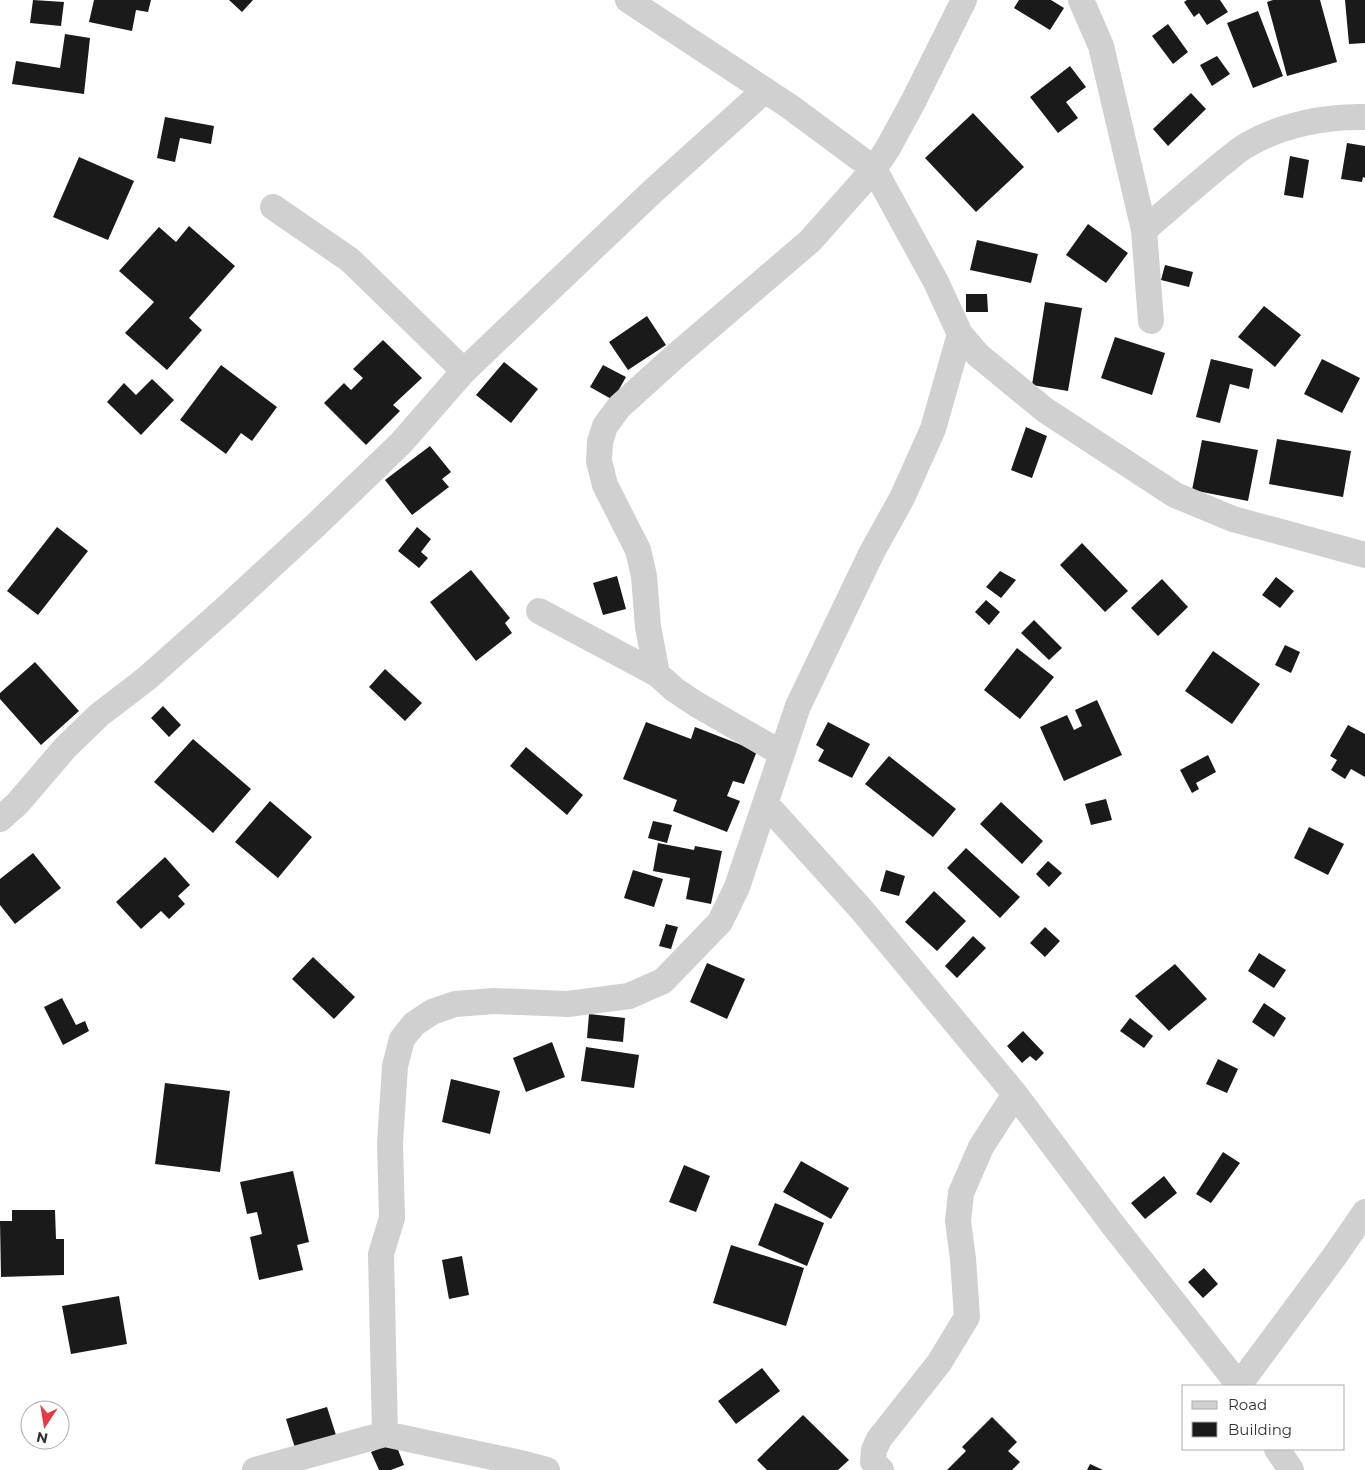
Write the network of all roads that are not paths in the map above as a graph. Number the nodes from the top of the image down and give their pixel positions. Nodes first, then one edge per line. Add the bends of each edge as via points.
1 (628, 0) edge
2 (964, 0) edge
3 (1081, 0) edge
4 (765, 90) junction
5 (1365, 117) edge
6 (874, 169) junction
7 (273, 207) dead end
8 (1144, 230) junction
9 (1151, 321) dead end
10 (960, 334) junction
11 (464, 371) junction
12 (1365, 555) edge
13 (539, 611) dead end
14 (657, 674) junction
15 (781, 753) junction
16 (766, 804) junction
17 (0, 819) edge
18 (1015, 1094) junction
19 (1365, 1212) edge
20 (1239, 1385) edge
21 (385, 1434) junction
22 (1279, 1450) edge
23 (255, 1470) edge
24 (547, 1470) edge
25 (881, 1470) edge
26 (1291, 1470) edge

1 - 4 street
2 - 6 street via 913,102
3 - 8 street via 1101,46
4 - 6 street
4 - 11 street
5 - 8 street via 1312,122 1246,145
6 - 10 street via 936,282
6 - 14 street via 810,241 632,395 605,426 599,461 604,485 638,550
7 - 11 street via 350,260
8 - 9 street
10 - 12 street via 978,355 1044,410 1175,495 1233,519
10 - 15 street via 933,429 798,706
11 - 17 street via 401,443 226,608 146,679 99,715
13 - 14 street
14 - 15 street via 696,704
15 - 16 street
16 - 18 street via 861,909
16 - 21 street via 737,888 720,922 663,981 629,996 568,1004 494,1001 455,1004 432,1012 414,1024 402,1039 395,1066 390,1144 392,1218 381,1254
18 - 20 street
18 - 25 street via 981,1146 962,1193 958,1221 967,1317 939,1363 879,1439 873,1462
19 - 20 street
21 - 23 street
21 - 24 street
22 - 26 street

